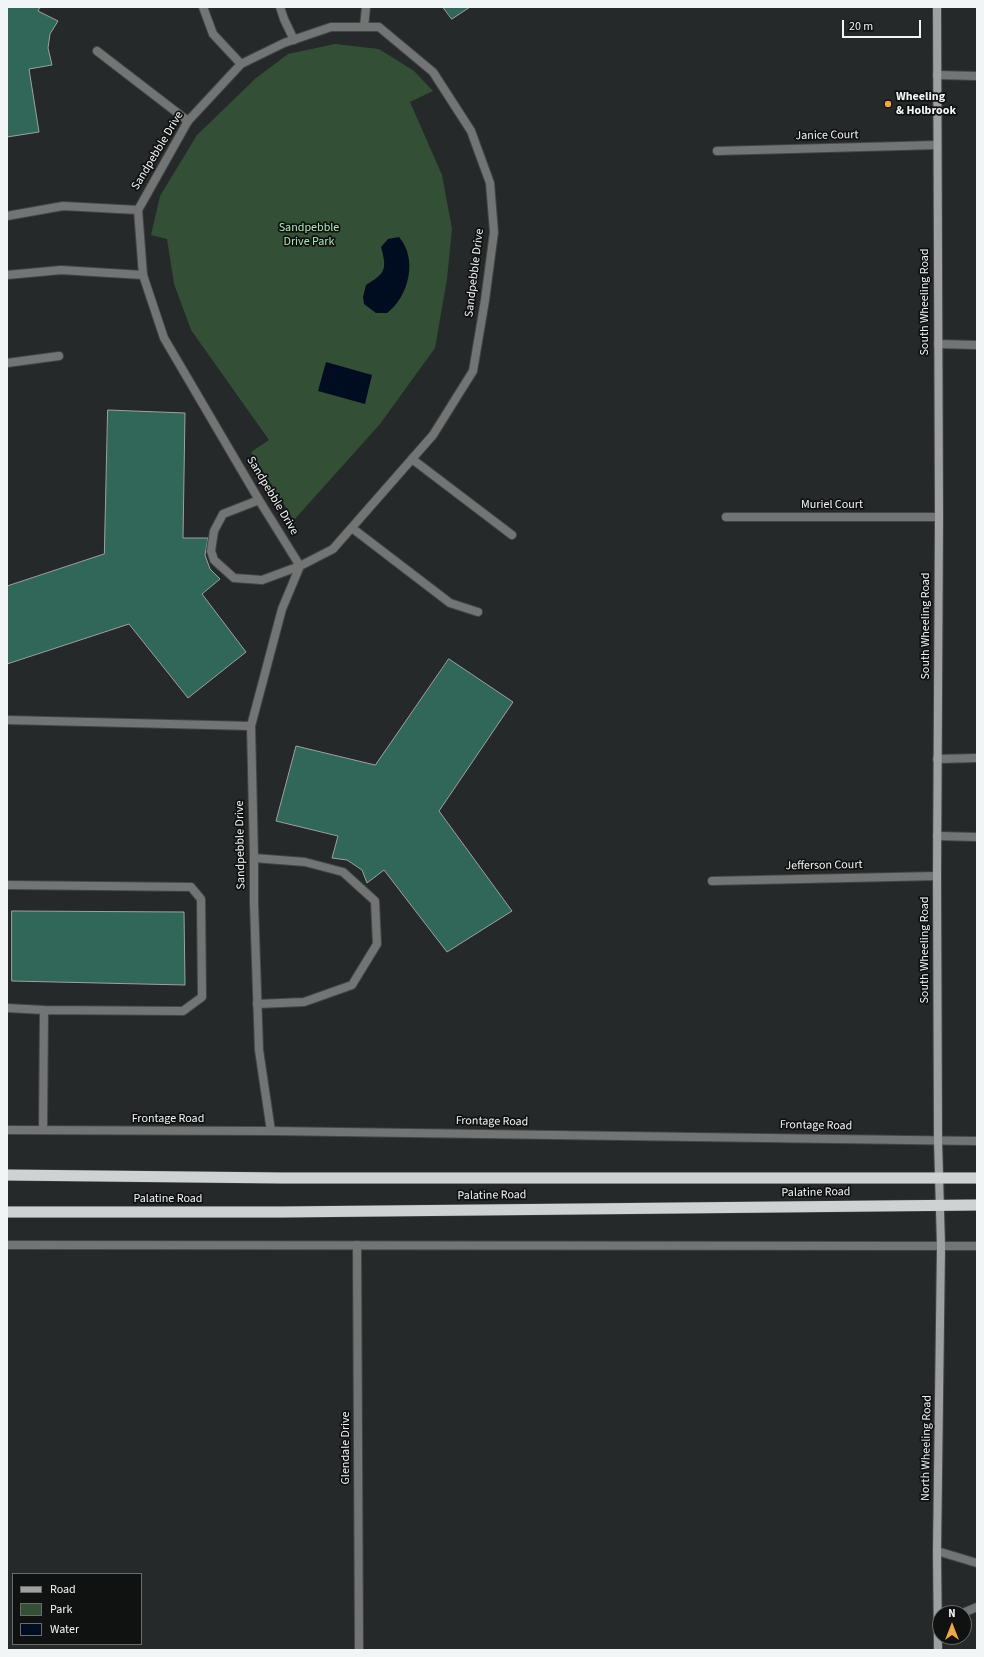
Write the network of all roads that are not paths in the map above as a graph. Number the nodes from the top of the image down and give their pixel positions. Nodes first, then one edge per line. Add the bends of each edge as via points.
1 (203, 7) edge
2 (280, 7) edge
3 (366, 7) edge
4 (937, 7) edge
5 (364, 27) junction
6 (294, 40) junction
7 (98, 50) dead end
8 (241, 64) junction
9 (937, 75) junction
10 (977, 76) edge
11 (188, 121) junction
12 (937, 145) junction
13 (717, 150) dead end
14 (138, 210) junction
15 (7, 216) edge
16 (7, 275) edge
17 (143, 276) junction
18 (938, 344) junction
19 (977, 345) edge
20 (59, 356) dead end
21 (7, 363) edge
22 (412, 459) junction
23 (259, 500) junction
24 (726, 517) dead end
25 (939, 517) junction
26 (352, 528) junction
27 (512, 535) dead end
28 (300, 566) junction
29 (478, 612) dead end
30 (7, 720) edge
31 (251, 726) junction
32 (977, 758) edge
33 (937, 759) junction
34 (937, 836) junction
35 (977, 837) edge
36 (254, 858) junction
37 (937, 876) junction
38 (712, 880) dead end
39 (7, 885) edge
40 (257, 1004) junction
41 (7, 1008) edge
42 (44, 1010) junction
43 (7, 1130) edge
44 (44, 1130) junction
45 (270, 1131) junction
46 (938, 1140) junction
47 (977, 1141) edge
48 (7, 1172) edge
49 (7, 1175) edge
50 (33, 1175) junction
51 (939, 1178) junction
52 (977, 1178) edge
53 (940, 1204) junction
54 (977, 1205) edge
55 (7, 1212) edge
56 (7, 1245) edge
57 (357, 1245) junction
58 (941, 1246) junction
59 (977, 1246) edge
60 (937, 1551) junction
61 (977, 1563) edge
62 (938, 1605) edge
63 (359, 1650) edge

1 - 8 street via 213,34
2 - 6 street
3 - 5 street
4 - 9 main road, South Wheeling Road
5 - 6 street, Sandpebble Drive via 331,27
5 - 22 street, Sandpebble Drive via 378,27 432,72 471,131 490,183 494,232 473,371 432,435
6 - 8 street, Sandpebble Drive
7 - 11 street
8 - 11 street, Sandpebble Drive
9 - 10 street
9 - 12 main road, South Wheeling Road
11 - 14 street, Sandpebble Drive
12 - 13 street, Janice Court
12 - 18 main road, South Wheeling Road
14 - 15 street via 63,206
14 - 17 street, Sandpebble Drive
16 - 17 street via 61,270
17 - 23 street, Sandpebble Drive via 164,338
18 - 19 street
18 - 25 main road, South Wheeling Road
20 - 21 street
22 - 26 street, Sandpebble Drive
22 - 27 street
23 - 28 street, Sandpebble Drive
23 - 28 street via 223,514 214,531 211,551 214,560 234,578 241,579 262,580
24 - 25 street, Muriel Court
25 - 33 main road, South Wheeling Road
26 - 28 street, Sandpebble Drive via 333,548
26 - 29 street via 450,603
28 - 31 street, Sandpebble Drive via 282,609
30 - 31 street
31 - 36 street, Sandpebble Drive
32 - 33 street
33 - 34 main road, South Wheeling Road
34 - 35 street
34 - 37 main road, South Wheeling Road
36 - 40 street, Sandpebble Drive
36 - 40 street via 305,862 343,872 375,901 377,944 352,984 304,1002
37 - 38 street, Jefferson Court
37 - 46 main road, South Wheeling Road
39 - 42 street via 190,887 201,899 202,997 183,1011
40 - 45 street, Sandpebble Drive via 259,1050
41 - 42 street
42 - 44 street
43 - 44 street, Frontage Road
44 - 45 street, Frontage Road
45 - 46 street, Frontage Road
46 - 47 street, Frontage Road
46 - 51 main road, South Wheeling Road
48 - 50 highway
49 - 50 highway, Palatine Road
50 - 51 highway, Palatine Road via 282,1178
51 - 52 highway, Palatine Road
51 - 53 main road, South Wheeling Road
53 - 54 highway, Palatine Road
53 - 55 highway, Palatine Road via 282,1212
53 - 58 main road, South Wheeling Road
56 - 57 street
57 - 58 street
57 - 63 street, Glendale Drive
58 - 59 street
58 - 60 main road, North Wheeling Road
60 - 61 street
60 - 62 main road, North Wheeling Road

